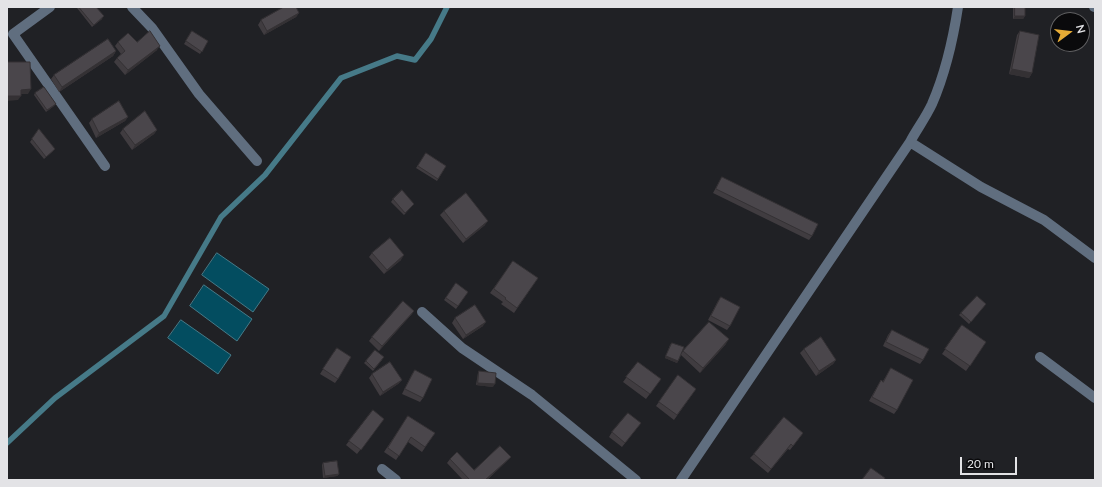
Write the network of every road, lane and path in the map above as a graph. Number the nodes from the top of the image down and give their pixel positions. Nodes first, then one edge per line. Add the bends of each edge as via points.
1 (50, 7) edge
2 (132, 7) edge
3 (958, 7) edge
4 (910, 142) junction
5 (257, 161) dead end
6 (105, 166) dead end
7 (1095, 258) edge
8 (422, 312) dead end
9 (1040, 357) dead end
10 (1095, 398) edge
11 (382, 469) dead end
12 (396, 480) edge
13 (636, 480) edge
14 (682, 480) edge

1 - 6 street via 13,34
2 - 5 street via 152,28 199,94
3 - 4 street via 942,77 931,106
4 - 7 street via 974,183 1044,220
4 - 14 street
8 - 13 street via 462,348 532,395
9 - 10 street
11 - 12 street

